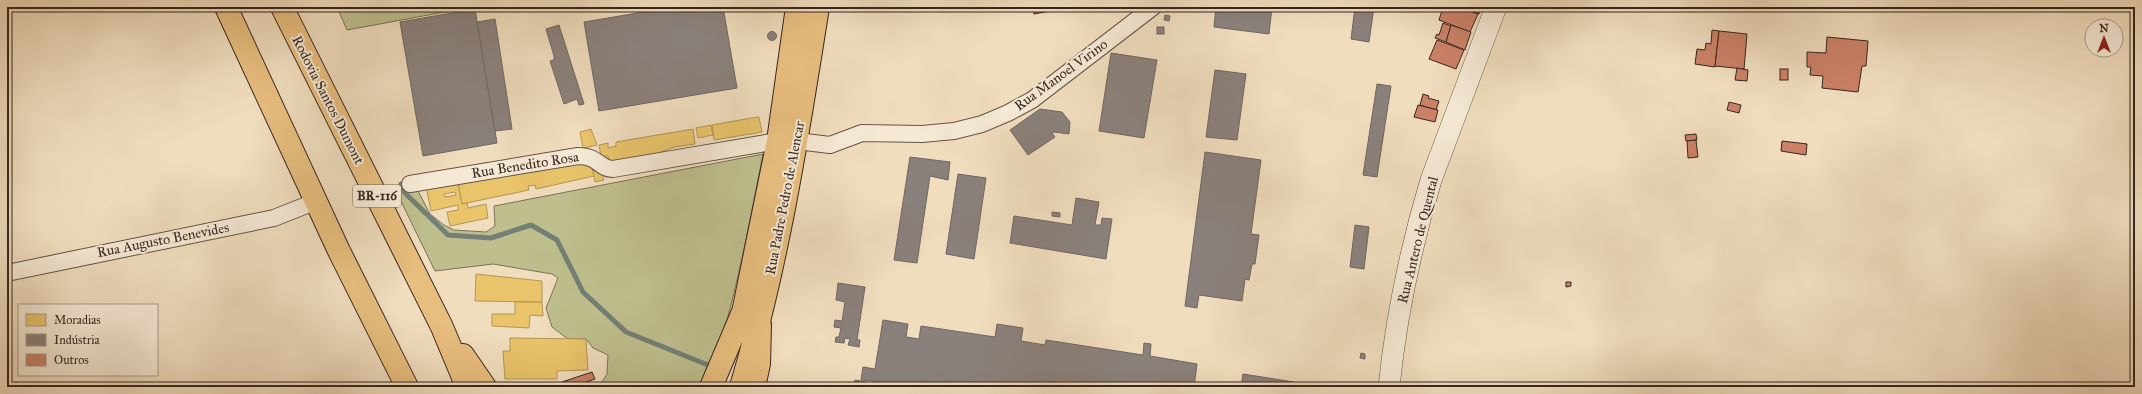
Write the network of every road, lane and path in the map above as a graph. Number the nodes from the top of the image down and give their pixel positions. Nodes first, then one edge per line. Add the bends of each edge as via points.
1 (226, 7) edge
2 (282, 7) edge
3 (797, 7) edge
4 (818, 7) edge
5 (1153, 7) edge
6 (1496, 7) edge
7 (788, 141) junction
8 (410, 184) dead end
9 (317, 201) junction
10 (7, 273) edge
11 (751, 320) junction
12 (442, 327) junction
13 (407, 387) edge
14 (467, 387) edge
15 (486, 387) edge
16 (711, 387) edge
17 (730, 387) edge
18 (741, 387) edge
19 (754, 387) edge
20 (1389, 387) edge

1 - 9 main road
2 - 12 main road, Rodovia Santos Dumont / BR-116
3 - 7 main road, Rua Padre Pedro de Alencar
4 - 7 main road, Rua Padre Pedro de Alencar
5 - 7 street, Rua Manoel Virino via 1032,100 982,124 954,131 922,134 862,133 830,145
6 - 20 street, Rua Antero de Quental via 1424,204 1394,343
7 - 8 street, Rua Benedito Rosa via 613,170 603,167 589,156 578,156
7 - 11 main road, Rua Padre Pedro de Alencar
9 - 10 street, Rua Augusto Benevides via 274,218
9 - 13 main road via 339,252
11 - 16 main road
11 - 17 main road, Rua Padre Pedro de Alencar
11 - 18 main road, Rua Padre Pedro de Alencar
11 - 19 main road via 759,364
12 - 14 main road, Rodovia Santos Dumont / BR-116
12 - 15 main road

